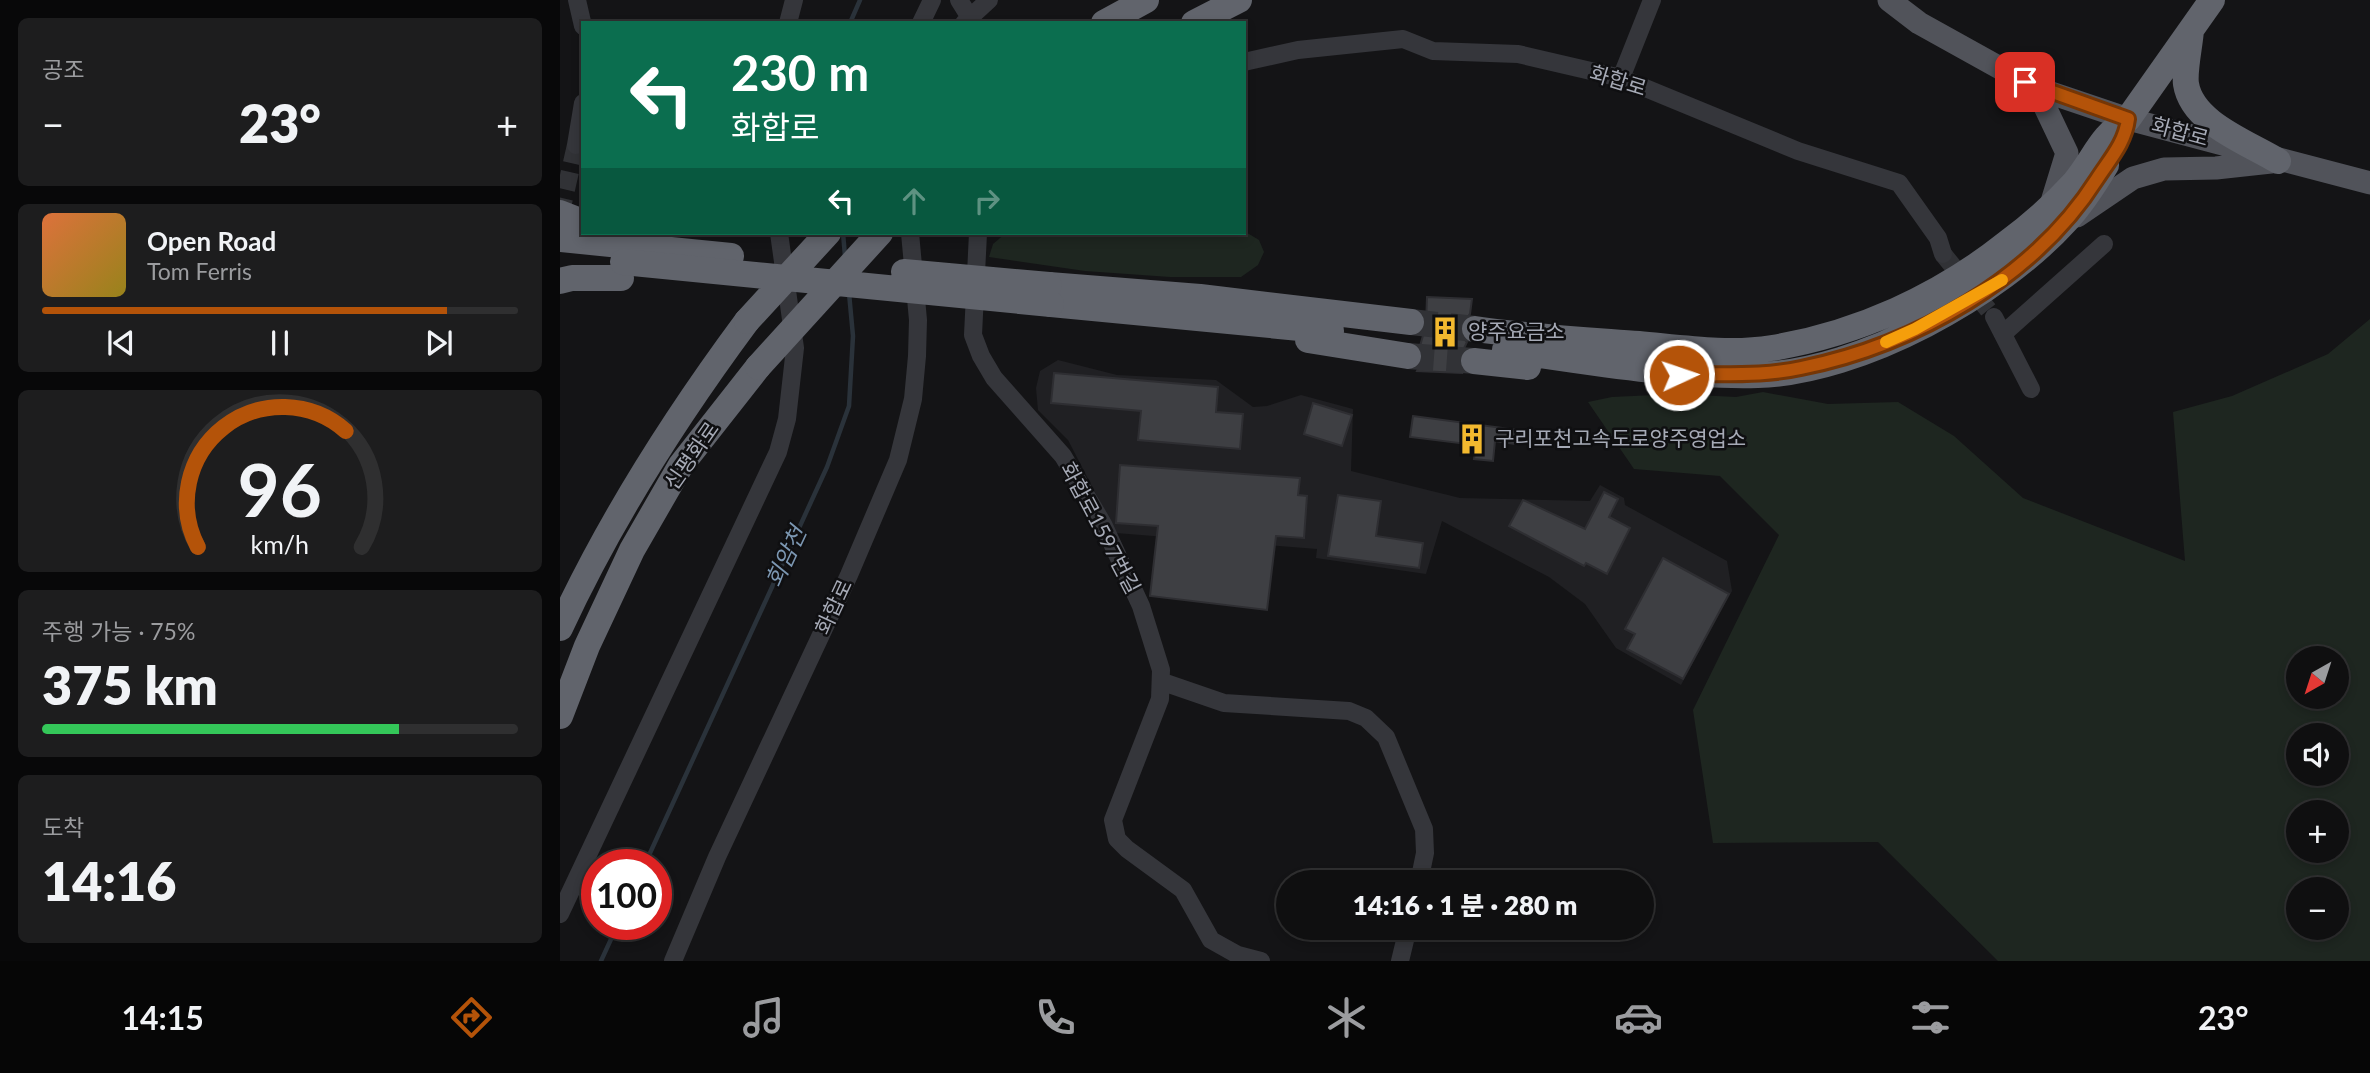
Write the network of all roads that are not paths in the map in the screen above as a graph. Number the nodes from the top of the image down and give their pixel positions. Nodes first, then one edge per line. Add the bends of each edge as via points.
1 (578, 0) edge
2 (794, 0) edge
3 (932, 0) edge
4 (959, 0) edge
5 (989, 0) edge
6 (1146, 0) edge
7 (1239, 0) edge
8 (1652, 0) edge
9 (1889, 0) edge
10 (2212, 0) edge
11 (966, 20) edge
12 (582, 21) edge
13 (789, 21) edge
14 (923, 21) edge
15 (1108, 21) edge
16 (1198, 21) edge
17 (2191, 30) junction
18 (1246, 62) edge
19 (1620, 78) junction
20 (2036, 88) junction
21 (581, 115) edge
22 (2128, 119) junction
23 (576, 145) dead end
24 (2278, 161) junction
25 (2370, 183) edge
26 (2051, 206) junction
27 (560, 214) edge
28 (581, 221) edge
29 (779, 235) edge
30 (826, 235) edge
31 (878, 235) edge
32 (909, 235) edge
33 (978, 235) edge
34 (560, 239) edge
35 (2048, 240) junction
36 (2104, 244) dead end
37 (623, 251) edge
38 (1943, 254) tunnel mouth
39 (560, 256) edge
40 (560, 281) edge
41 (1050, 295) junction
42 (1994, 317) tunnel mouth
43 (2004, 333) junction
44 (2031, 389) dead end
45 (560, 628) edge
46 (1163, 682) junction
47 (560, 716) edge
48 (1421, 870) edge
49 (560, 914) edge
50 (1405, 940) edge
51 (673, 961) edge
52 (1261, 961) edge
53 (1401, 961) edge

1 - 12 street
2 - 13 street
3 - 14 street
4 - 11 street
5 - 11 street
6 - 15 highway
7 - 16 highway
8 - 19 street
9 - 20 main road, 화합로 via 1919,23
10 - 17 highway
17 - 22 highway
17 - 24 highway via 2185,81 2192,104 2208,119
18 - 19 street, 화합로 via 1298,50 1403,39 1433,51 1518,54
19 - 38 street, 화합로 via 1798,151 1899,183 1938,238
20 - 22 main road, 화합로
20 - 26 main road via 2067,153
21 - 23 street
22 - 24 main road, 화합로
22 - 26 highway via 2109,130 2076,181
22 - 35 highway via 2126,136 2084,200
24 - 25 main road, 화합로
24 - 35 main road via 2164,169 2133,178 2088,206
26 - 35 highway via 2005,246 1928,295 1847,331 1772,348 1727,350 1476,337 1580,362 1761,375 1825,363 1915,329 2000,281
27 - 28 highway
29 - 49 street via 795,348 787,419 778,452
30 - 45 highway, 신평화로, bridge via 747,321 693,393 641,473
31 - 47 highway, 신평화로, bridge via 758,367 681,466 632,550
32 - 51 street, 화합로 via 917,356 913,399 898,460
33 - 46 street, 화합로1597번길 via 973,335 981,356 994,378 1063,456 1103,524 1141,606
34 - 37 highway
36 - 43 street
37 - 39 highway
37 - 40 highway
37 - 41 highway, bridge via 731,256
37 - 41 highway, bridge via 795,279
41 - 41 highway via 1200,297 1413,332 1155,314
42 - 43 street
43 - 44 street
46 - 48 street via 1224,703 1349,711 1366,718 1386,737 1424,829
46 - 52 street via 1113,820 1114,829 1126,849 1183,890 1211,940
50 - 53 street

